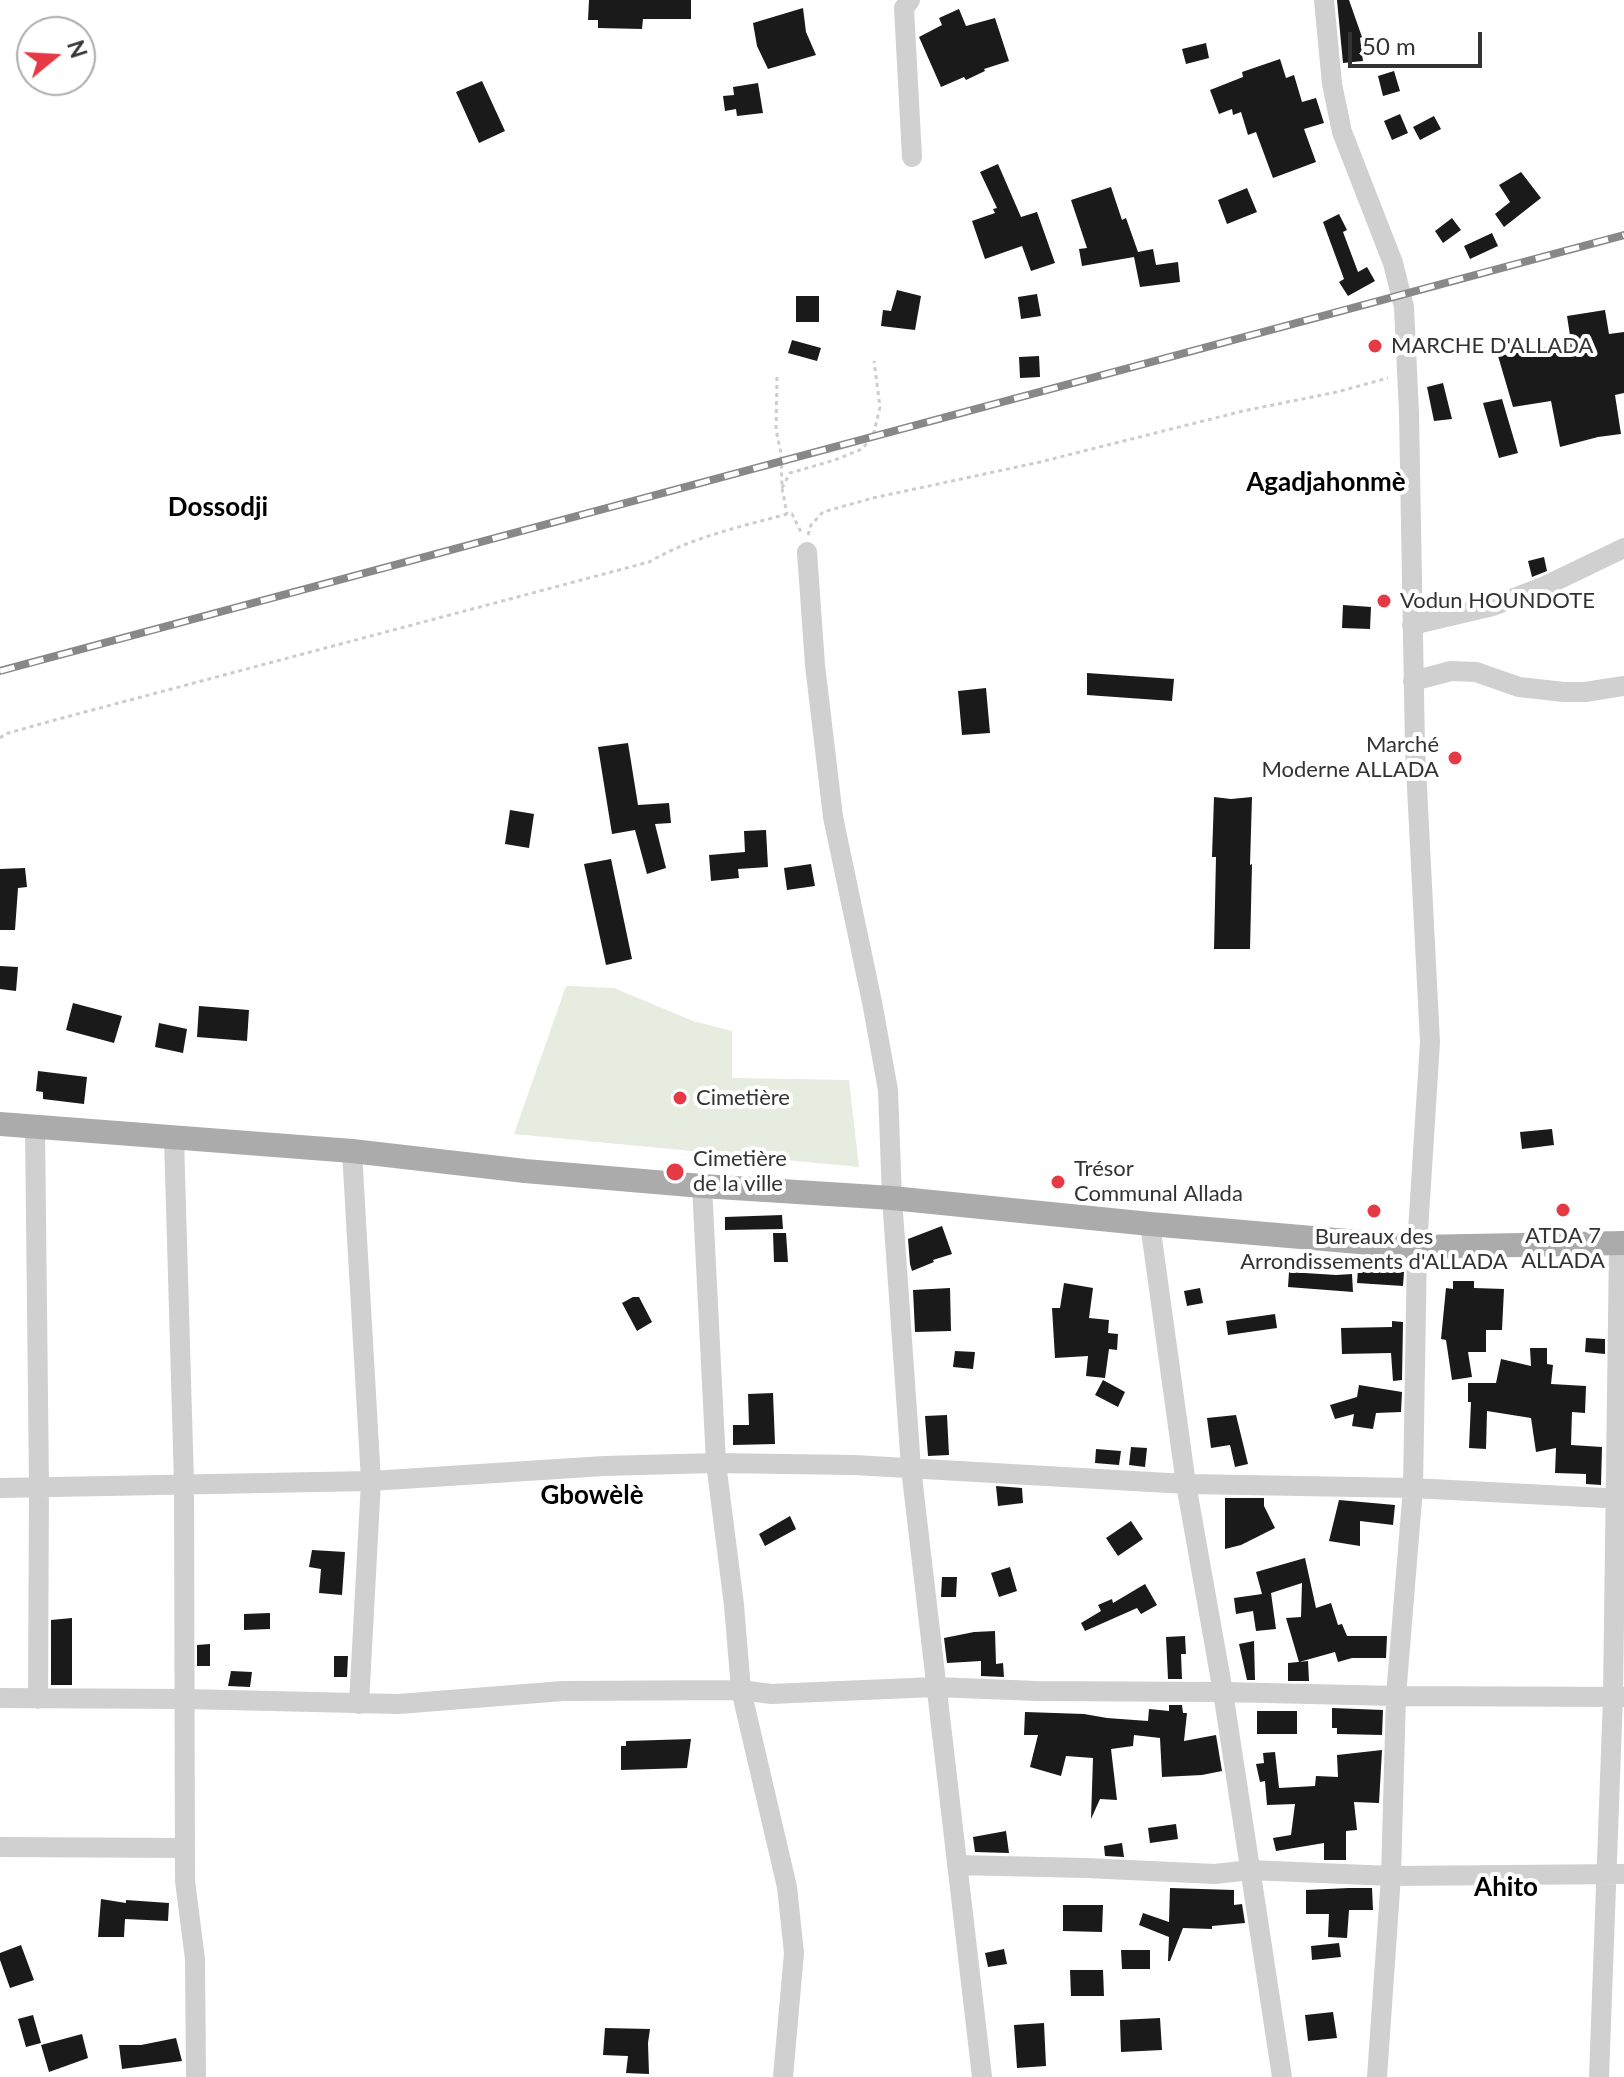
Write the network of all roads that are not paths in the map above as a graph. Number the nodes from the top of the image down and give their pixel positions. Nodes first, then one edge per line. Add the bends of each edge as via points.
1 (910, 0) edge
2 (1324, 0) edge
3 (912, 157) dead end
4 (1624, 548) edge
5 (807, 552) dead end
6 (1412, 625) junction
7 (1413, 681) junction
8 (1624, 686) edge
9 (0, 1124) edge
10 (35, 1127) junction
11 (174, 1138) junction
12 (352, 1151) junction
13 (702, 1186) junction
14 (892, 1198) junction
15 (1150, 1224) junction
16 (1622, 1243) edge
17 (1417, 1247) junction
18 (716, 1463) junction
19 (911, 1468) junction
20 (371, 1481) junction
21 (184, 1483) junction
22 (1186, 1484) junction
23 (39, 1487) junction
24 (0, 1488) edge
25 (1413, 1488) junction
26 (1620, 1498) edge
27 (935, 1687) junction
28 (741, 1690) junction
29 (1223, 1692) junction
30 (1396, 1696) junction
31 (1618, 1697) edge
32 (0, 1698) edge
33 (38, 1699) junction
34 (185, 1699) junction
35 (359, 1704) junction
36 (0, 1847) edge
37 (185, 1848) junction
38 (957, 1865) junction
39 (1250, 1870) junction
40 (1616, 1874) edge
41 (1391, 1876) junction
42 (196, 2077) edge
43 (783, 2077) edge
44 (982, 2077) edge
45 (1282, 2077) edge
46 (1377, 2077) edge
47 (1599, 2077) edge

1 - 3 street via 904,8
2 - 6 street via 1342,132 1393,263 1404,307
4 - 6 street via 1506,601
5 - 14 street via 833,817 888,1090
6 - 7 street
7 - 8 street via 1451,671 1564,692
7 - 17 street via 1430,1042
9 - 10 main road
10 - 11 main road
10 - 23 street
11 - 12 main road
11 - 21 street
12 - 13 main road
12 - 20 street
13 - 14 main road
13 - 18 street
14 - 15 main road
14 - 19 street
15 - 17 main road
15 - 22 street
16 - 17 main road
16 - 26 street
17 - 25 street
18 - 19 street
18 - 20 street
18 - 28 street
19 - 22 street
19 - 27 street
20 - 21 street
20 - 35 street
21 - 23 street
21 - 34 street
22 - 25 street
22 - 29 street
23 - 24 street
23 - 33 street
25 - 26 street
25 - 30 street
26 - 31 street
27 - 28 street via 771,1694
27 - 29 street
27 - 38 street
28 - 35 street via 563,1691
28 - 43 street via 787,1887 794,1953
29 - 30 street
29 - 39 street
30 - 31 street
30 - 41 street
31 - 40 street
32 - 33 street
33 - 34 street
34 - 35 street
34 - 37 street
36 - 37 street
37 - 42 street via 195,1959
38 - 39 street via 1215,1874
38 - 44 street
39 - 41 street
39 - 45 street
40 - 41 street
40 - 47 street
41 - 46 street

